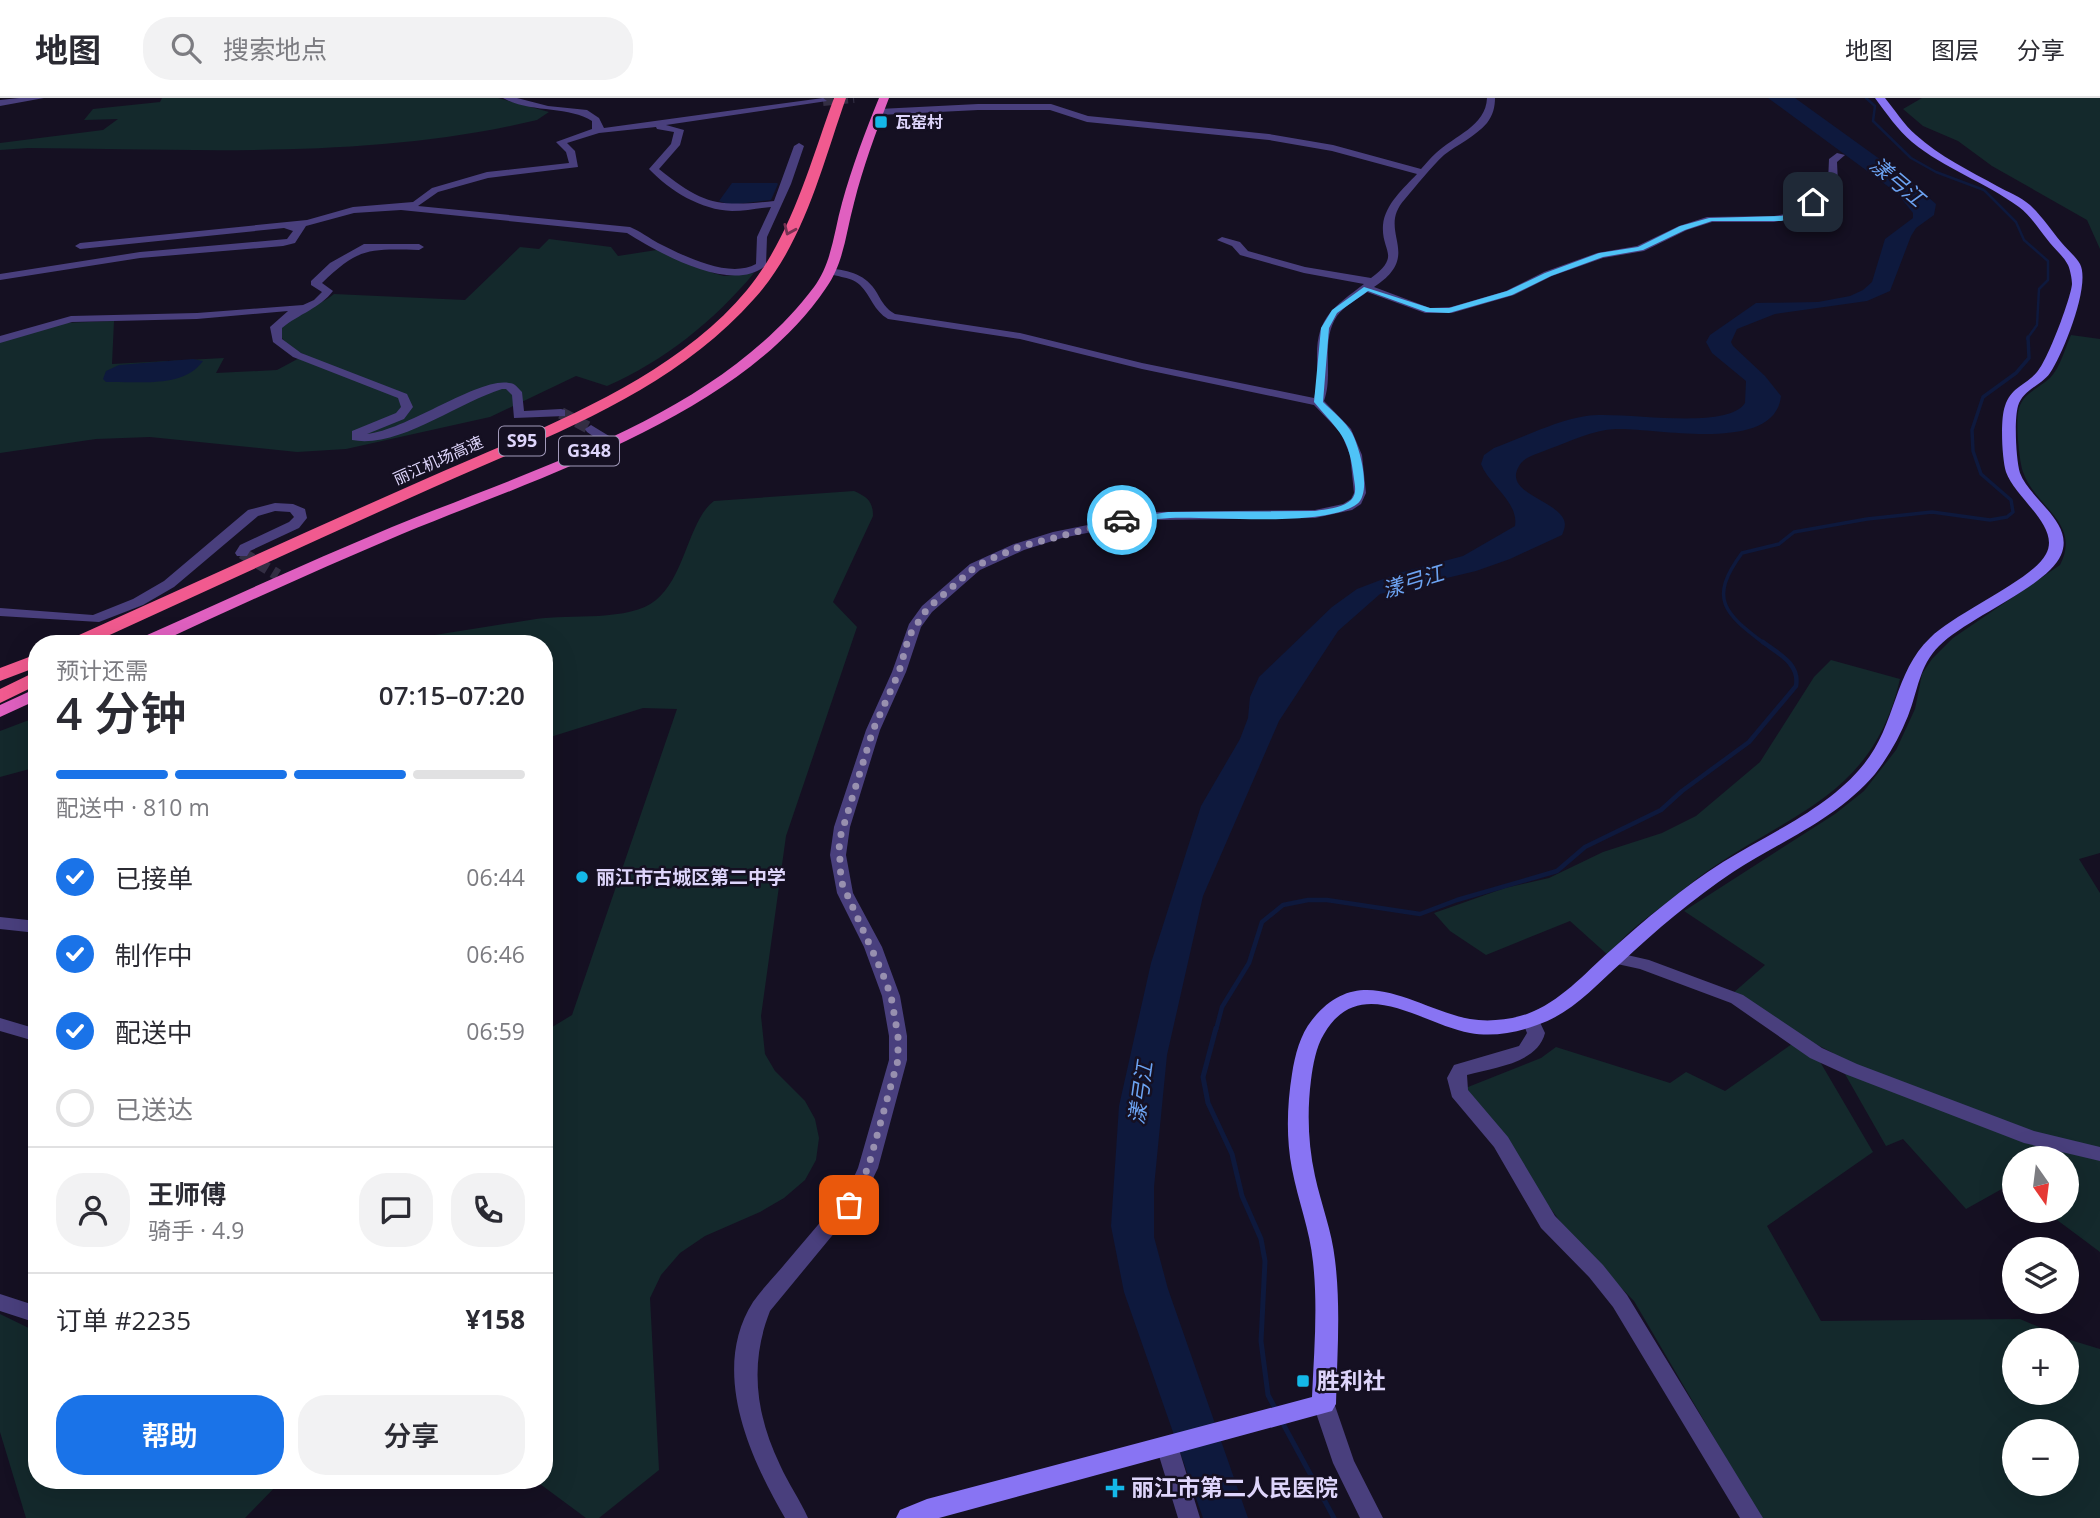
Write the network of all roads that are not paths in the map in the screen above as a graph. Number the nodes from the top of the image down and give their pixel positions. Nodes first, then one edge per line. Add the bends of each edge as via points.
1 (40, 98) edge
2 (507, 98) edge
3 (840, 98) edge
4 (852, 98) edge
5 (1491, 98) edge
6 (1880, 98) edge
7 (911, 99) edge
8 (823, 101) dead end
9 (0, 103) edge
10 (881, 105) edge
11 (897, 112) junction
12 (650, 126) junction
13 (598, 130) junction
14 (799, 146) dead end
15 (1840, 155) dead end
16 (1423, 173) junction
17 (778, 203) junction
18 (403, 207) junction
19 (262, 226) junction
20 (1222, 240) dead end
21 (80, 246) dead end
22 (419, 247) dead end
23 (830, 271) junction
24 (0, 277) edge
25 (1370, 285) junction
26 (309, 307) junction
27 (0, 340) edge
28 (1318, 402) junction
29 (561, 413) tunnel mouth
30 (591, 429) tunnel mouth
31 (610, 442) junction
32 (243, 553) dead end
33 (0, 612) edge
34 (95, 635) edge
35 (123, 635) edge
36 (161, 635) edge
37 (28, 665) edge
38 (0, 677) edge
39 (28, 680) edge
40 (0, 694) edge
41 (28, 698) edge
42 (0, 712) edge
43 (0, 923) edge
44 (28, 926) edge
45 (1614, 958) junction
46 (1531, 1020) junction
47 (0, 1024) edge
48 (28, 1033) edge
49 (2100, 1154) edge
50 (0, 1302) edge
51 (28, 1312) edge
52 (1324, 1404) junction
53 (1171, 1445) junction
54 (797, 1518) edge
55 (909, 1518) edge
56 (1189, 1518) edge
57 (1372, 1518) edge
58 (1752, 1518) edge

1 - 9 street
2 - 13 street via 584,112 596,120
3 -> 34 highway, 丽江机场高速 / S95 via 796,214 769,269 729,316 672,361 581,413
4 - 35 highway, 丽江机场高速 / S95 via 793,257 756,307 703,353 593,419
5 - 16 street via 1483,122
6 - 45 main road via 1908,134 1924,146 2025,206 2076,267 2078,286 2055,351 2043,374 2017,393 2008,412 2012,470 2051,525 2056,550 2044,567 1943,634 1922,655 1911,671 1903,706 1885,746 1853,786 1715,876
7 - 11 street
8 - 12 street
10 - 11 street
10 - 23 highway, G348
11 - 16 street via 1051,107 1087,119 1269,136
12 - 13 street
12 - 17 street via 679,130 675,145 654,169 683,194 728,208
13 - 18 street via 561,142 575,165 487,175 435,190
14 - 17 street
15 - 25 street via 1832,161 1833,183 1819,190 1801,214 1793,217 1711,219 1640,249 1601,255 1510,293 1449,310 1429,310
16 - 25 street via 1391,212 1388,225 1393,262
17 - 18 street via 762,237 761,265 733,273 719,272 654,245 630,230
18 - 19 street
19 - 21 street
19 - 24 street via 301,227 291,241 283,243 140,255
20 - 25 street via 1236,244 1244,253
22 - 26 street via 368,246 334,265 315,283 328,291
23 - 28 street via 864,281 892,317 1020,336
23 - 31 highway, G348 via 807,304 754,357 687,401
25 - 28 street via 1334,312 1325,328
26 - 27 street via 71,319
26 - 29 street via 276,327 277,340 287,349 397,391 406,400 400,416 356,437 375,436 500,386 518,394 518,415
28 - 54 street via 1347,432 1356,455 1360,493 1347,507 1315,514 1152,516 1058,536 975,567 927,609 914,627 873,730 842,827 838,855 845,893 873,947 891,996 898,1060 857,1192 761,1307 744,1356 752,1417 774,1475
30 - 31 street
31 - 36 highway, G348 via 282,577
32 - 33 street via 294,525 300,512 275,508 253,513 169,584 94,619
37 - 38 highway
39 - 40 highway
41 - 42 highway
43 - 44 street
45 - 46 main road via 1553,1010
45 - 49 street via 1737,999 1816,1053 1851,1069 2031,1138
46 - 52 main road via 1473,1026 1397,998 1372,996 1341,1004 1314,1031 1301,1080 1298,1128 1306,1185 1324,1256
46 - 58 street via 1536,1033 1525,1051 1460,1070 1456,1078 1459,1091 1501,1142 1548,1222 1620,1301
47 - 48 street
50 - 51 street
52 - 53 main road
52 - 57 street via 1344,1463
53 - 55 main road
53 - 56 street

